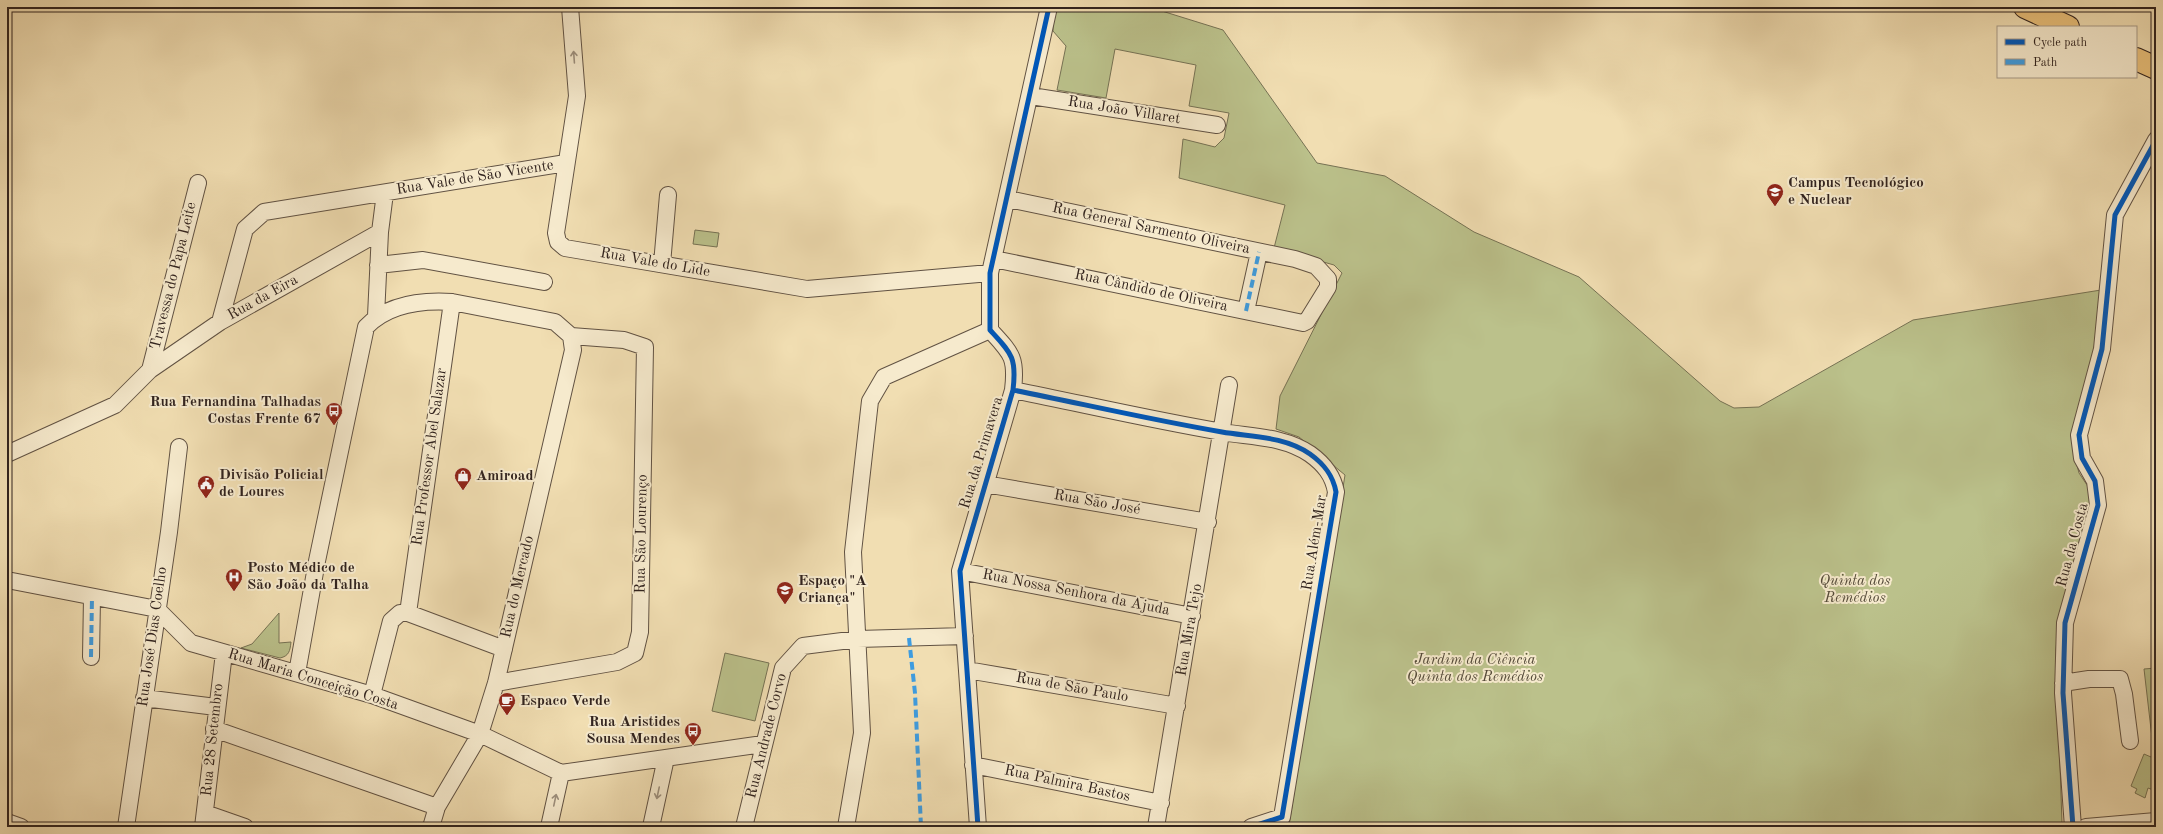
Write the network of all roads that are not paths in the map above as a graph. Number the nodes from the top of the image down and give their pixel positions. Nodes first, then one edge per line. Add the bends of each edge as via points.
1 (570, 7) edge
2 (1049, 7) edge
3 (2025, 7) edge
4 (2066, 26) edge
5 (2137, 59) edge
6 (2156, 68) edge
7 (1031, 96) junction
8 (1217, 125) dead end
9 (2156, 140) edge
10 (566, 163) junction
11 (198, 183) dead end
12 (385, 193) junction
13 (668, 196) dead end
14 (1008, 199) junction
15 (380, 232) junction
16 (1259, 252) junction
17 (662, 264) junction
18 (378, 265) junction
19 (992, 266) junction
20 (544, 282) dead end
21 (452, 302) junction
22 (1246, 311) junction
23 (376, 316) junction
24 (1307, 321) joint
25 (220, 322) junction
26 (990, 330) junction
27 (571, 336) junction
28 (150, 370) junction
29 (1229, 386) dead end
30 (1014, 390) junction
31 (1223, 432) junction
32 (179, 447) dead end
33 (7, 454) edge
34 (985, 484) junction
35 (1208, 522) junction
36 (960, 571) junction
37 (7, 580) edge
38 (92, 596) junction
39 (157, 609) junction
40 (408, 613) junction
41 (1192, 616) junction
42 (964, 636) junction
43 (858, 639) junction
44 (504, 649) junction
45 (224, 653) junction
46 (91, 657) dead end
47 (967, 670) junction
48 (297, 673) junction
49 (496, 683) junction
50 (2063, 683) junction
51 (372, 695) junction
52 (144, 698) junction
53 (1176, 706) junction
54 (216, 707) junction
55 (214, 729) junction
56 (480, 734) junction
57 (2130, 741) dead end
58 (763, 744) junction
59 (666, 758) junction
60 (972, 765) junction
61 (561, 773) junction
62 (1161, 803) junction
63 (436, 808) junction
64 (204, 820) edge
65 (2156, 821) edge
66 (7, 822) edge
67 (21, 827) edge
68 (126, 827) edge
69 (245, 827) edge
70 (431, 827) edge
71 (549, 827) edge
72 (651, 827) edge
73 (744, 827) edge
74 (846, 827) edge
75 (978, 827) edge
76 (1156, 827) edge
77 (1251, 827) edge
78 (2073, 827) edge
79 (2086, 827) edge

10 -> 1 street, Rua Vale do Lide via 577,96
2 - 7 street
3 - 4 main road
5 - 6 main road
7 - 8 street, Rua João Villaret
7 - 14 street
9 - 50 street, Rua da Costa via 2127,191 2115,216 2112,231 2102,349 2080,434 2082,458 2096,481 2098,506 2065,623
10 - 12 street, Rua Vale de São Vicente
10 - 17 street, Rua Vale do Lide via 556,233 558,242 565,248
11 - 28 street, Travessa do Papa Leite
12 - 15 street
12 - 25 street, Rua Vale de São Vicente via 264,212 245,229
13 - 17 street
14 - 16 street, Rua General Sarmento Oliveira
14 - 19 street
15 - 18 street
15 - 25 street, Rua da Eira
16 - 22 street
16 - 24 street, Rua General Sarmento Oliveira via 1316,266 1328,279 1328,287
17 - 19 street, Rua Vale do Lide via 807,289
18 - 20 street via 423,260
18 - 23 street
19 - 22 street, Rua Cândido de Oliveira
19 - 26 street
21 - 23 street via 435,301 404,305
21 - 27 street via 555,322
21 - 40 street, Rua Professor Abel Salazar
22 - 24 street, Rua Cândido de Oliveira via 1303,323
23 - 48 street via 366,327 317,561
25 - 28 street, Rua da Eira
26 - 30 street, Rua da Primavera via 1011,354 1015,376
26 - 43 street via 884,377 870,401 853,552
27 - 44 street, Rua do Mercado via 573,350
27 - 49 street, Rua São Lourenço via 624,340 645,347 640,632 635,653 617,662
28 - 33 street, Rua da Eira via 115,404
29 - 31 street, Rua Mira Tejo
30 - 31 street, Rua Além-Mar
30 - 34 street, Rua da Primavera
31 - 35 street, Rua Mira Tejo
31 - 77 street, Rua Além-Mar via 1275,439 1309,453 1328,470 1334,480 1336,492 1282,817
32 - 39 street, Rua José Dias Coelho
34 - 35 street, Rua São José
34 - 36 street, Rua da Primavera
35 - 41 street, Rua Mira Tejo
36 - 41 street, Rua Nossa Senhora da Ajuda
36 - 42 street, Rua da Primavera
37 - 38 street
38 - 39 street
38 - 46 street
39 - 45 street, Rua Maria Conceição Costa via 191,643
39 - 52 street, Rua José Dias Coelho
40 - 44 street
40 - 51 street via 400,613 391,621
41 - 53 street, Rua Mira Tejo
42 - 43 street, Rua Andrade Corvo
42 - 47 street, Rua da Primavera
43 - 58 street, Rua Andrade Corvo via 803,646 783,668
43 - 74 street via 862,733
44 - 49 street, Rua do Mercado
45 - 48 street, Rua Maria Conceição Costa
45 - 54 street, Rua 28 Setembro
47 - 53 street, Rua de São Paulo
47 - 60 street, Rua da Primavera
48 - 51 street, Rua Maria Conceição Costa
49 - 56 street, Rua do Mercado
50 - 57 street via 2089,679 2120,679
50 - 78 street, Rua da Costa
51 - 56 street, Rua Maria Conceição Costa
52 - 54 street
52 - 68 street, Rua José Dias Coelho
53 - 62 street, Rua Mira Tejo
54 - 55 street, Rua 28 Setembro
55 - 63 street
55 - 64 street, Rua 28 Setembro
56 - 61 street, Rua Maria Conceição Costa
56 - 63 street, Rua do Mercado
58 - 59 street
58 - 73 street, Rua Andrade Corvo
59 - 61 street
59 -> 72 street
60 - 62 street, Rua Palmira Bastos
60 - 75 street, Rua da Primavera
71 -> 61 street
62 - 76 street, Rua Mira Tejo
63 - 70 street, Rua do Mercado
64 - 69 street
65 - 79 street
66 - 67 street

